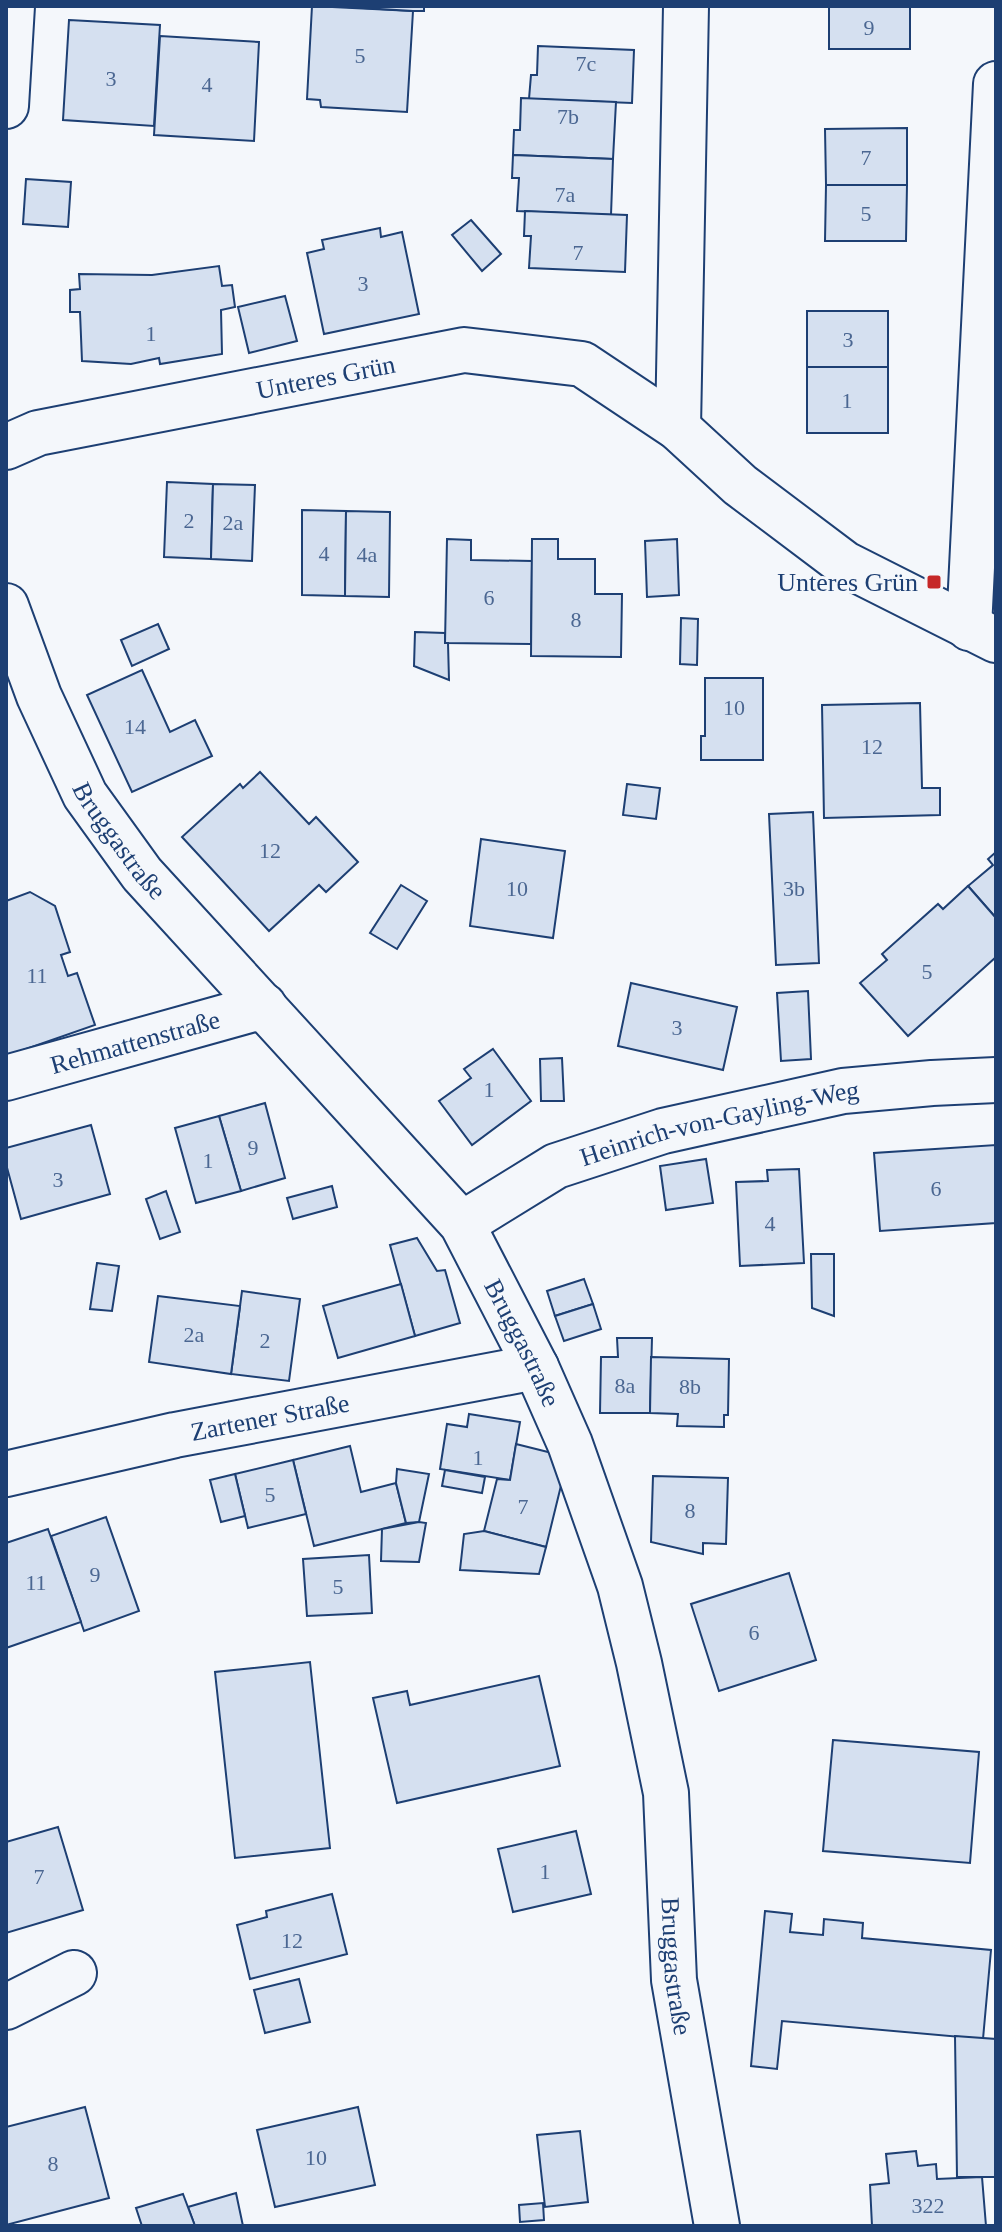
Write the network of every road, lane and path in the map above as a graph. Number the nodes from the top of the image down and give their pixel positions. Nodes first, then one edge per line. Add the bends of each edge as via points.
1 (12, 6) edge
2 (686, 6) edge
3 (996, 84) edge
4 (6, 106) edge
5 (678, 428) junction
6 (6, 447) edge
7 (6, 606) edge
8 (983, 634) edge
9 (264, 1006) junction
10 (6, 1078) edge
11 (996, 1080) edge
12 (462, 1224) junction
13 (536, 1367) junction
14 (6, 1474) edge
15 (74, 1973) dead end
16 (6, 2007) edge
17 (717, 2226) edge

1 - 4 street
2 - 5 street
3 - 8 street
5 - 6 street, Unteres Grün via 582,364 464,350 38,433
5 - 8 street, Unteres Grün via 740,485 845,564
7 - 9 street, Bruggastraße via 39,696 85,795 142,874
9 - 10 street, Rehmattenstraße
9 - 12 street, Bruggastraße
11 - 12 street, Heinrich-von-Gayling-Weg via 843,1091 663,1131 556,1166
12 - 13 street, Bruggastraße
13 - 14 street, Zartener Straße via 175,1435
13 - 17 street, Bruggastraße via 570,1444 620,1586 639,1663 666,1793 674,1980
15 - 16 street

